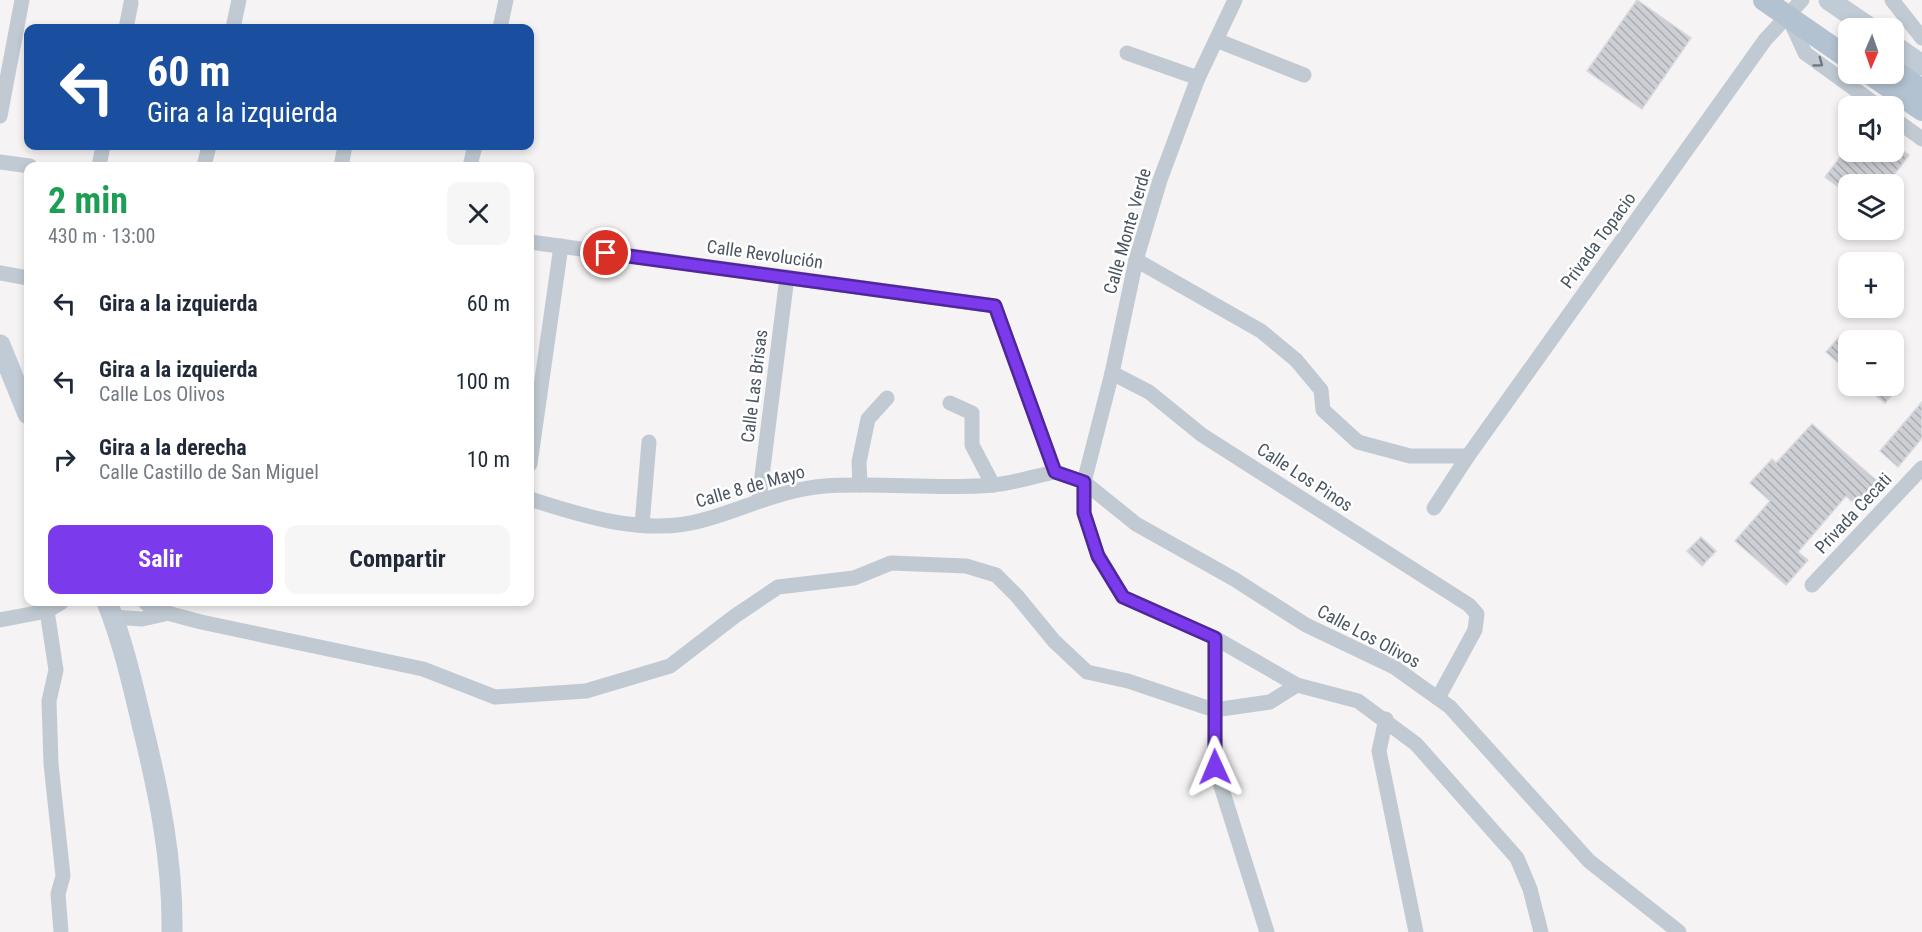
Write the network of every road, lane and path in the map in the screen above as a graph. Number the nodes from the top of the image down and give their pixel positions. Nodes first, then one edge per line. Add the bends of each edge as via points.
1 (22, 0) edge
2 (239, 0) edge
3 (506, 0) edge
4 (1235, 0) edge
5 (1764, 0) edge
6 (1829, 0) edge
7 (1892, 0) edge
8 (131, 3) dead end
9 (1794, 5) edge
10 (1855, 18) edge
11 (127, 24) edge
12 (234, 24) edge
13 (501, 24) edge
14 (1838, 34) edge
15 (1922, 38) edge
16 (1216, 40) junction
17 (1838, 48) edge
18 (1127, 53) dead end
19 (1904, 53) edge
20 (1922, 65) edge
21 (1304, 75) dead end
22 (1198, 78) junction
23 (1904, 78) edge
24 (1884, 84) edge
25 (1922, 90) edge
26 (1864, 96) edge
27 (1922, 110) edge
28 (0, 116) edge
29 (1904, 126) edge
30 (1922, 139) edge
31 (0, 162) edge
32 (24, 165) edge
33 (534, 243) edge
34 (561, 246) junction
35 (1136, 260) junction
36 (0, 273) edge
37 (24, 277) edge
38 (787, 277) junction
39 (3, 353) edge
40 (1112, 373) junction
41 (887, 398) dead end
42 (24, 404) edge
43 (950, 404) dead end
44 (534, 437) edge
45 (649, 441) dead end
46 (1468, 456) junction
47 (1922, 468) edge
48 (1055, 472) junction
49 (1084, 482) junction
50 (860, 485) junction
51 (993, 485) junction
52 (534, 500) edge
53 (759, 500) junction
54 (1434, 508) dead end
55 (642, 525) junction
56 (1812, 585) dead end
57 (56, 606) edge
58 (149, 606) edge
59 (110, 609) edge
60 (48, 612) junction
61 (168, 613) junction
62 (0, 620) edge
63 (1215, 638) junction
64 (1297, 685) junction
65 (1438, 698) junction
66 (1214, 710) junction
67 (1386, 719) junction
68 (61, 932) edge
69 (172, 932) edge
70 (1267, 932) edge
71 (1416, 932) edge
72 (1541, 932) edge
73 (1679, 932) edge

1 - 28 street
2 - 12 street
3 - 13 street
4 - 16 street, Calle Monte Verde
5 - 9 main road
6 - 10 street
7 - 15 street
8 - 11 street
9 - 14 main road
9 - 17 main road
9 -> 26 street via 1805,53
9 - 46 street, Privada Topacio
16 - 21 street
16 - 22 street, Calle Monte Verde
18 - 22 street
19 - 20 street
22 - 35 street, Calle Monte Verde via 1160,180
23 - 25 main road
24 - 27 main road
29 - 30 street
31 - 32 street
33 - 34 street, Calle Revolución
34 - 38 street, Calle Revolución
34 - 44 street
35 - 40 street, Calle Monte Verde
35 - 46 street via 1261,331 1296,360 1321,390 1323,410 1358,442 1410,456
36 - 37 street
38 - 48 street, Calle Revolución via 995,306
38 - 53 street, Calle Las Brisas
39 - 42 street
40 - 49 street, Calle Monte Verde
40 - 65 street, Calle Los Pinos via 1149,392 1202,435 1469,605 1477,614 1475,630
41 - 50 street via 868,419 859,462
43 - 51 street via 972,413 972,445
45 - 55 street
46 - 54 street, Privada Topacio
47 - 56 street, Privada Cecati
48 - 49 street, Calle Los Olivos
48 - 51 street, Calle 8 de Mayo
49 - 63 street, Calle Monte Verde via 1084,513 1098,556 1123,597
49 - 65 street, Calle Los Olivos via 1136,524 1306,625 1394,667
50 - 51 street, Calle 8 de Mayo
50 - 53 street, Calle 8 de Mayo via 822,486
52 - 55 street, Calle 8 de Mayo via 583,517
53 - 55 street, Calle 8 de Mayo via 706,520 673,526
57 - 60 street
58 - 61 street
59 - 61 street via 142,619
59 - 69 street via 122,640 158,791 172,891
60 - 62 street
60 - 68 street via 56,670 49,701 51,764 63,876 58,894
61 - 66 street via 423,669 495,697 586,691 670,666 778,587 854,578 891,563 966,566 996,575 1087,672 1128,681
63 - 64 street, Calle Monte Verde
63 - 66 street
64 - 66 street via 1270,702
64 - 67 street, Calle Monte Verde via 1358,701
65 - 73 street, Calle Los Olivos via 1589,861
66 - 70 street via 1215,767
67 - 71 street via 1379,751
67 - 72 street, Calle Monte Verde via 1416,744 1516,858 1530,889

